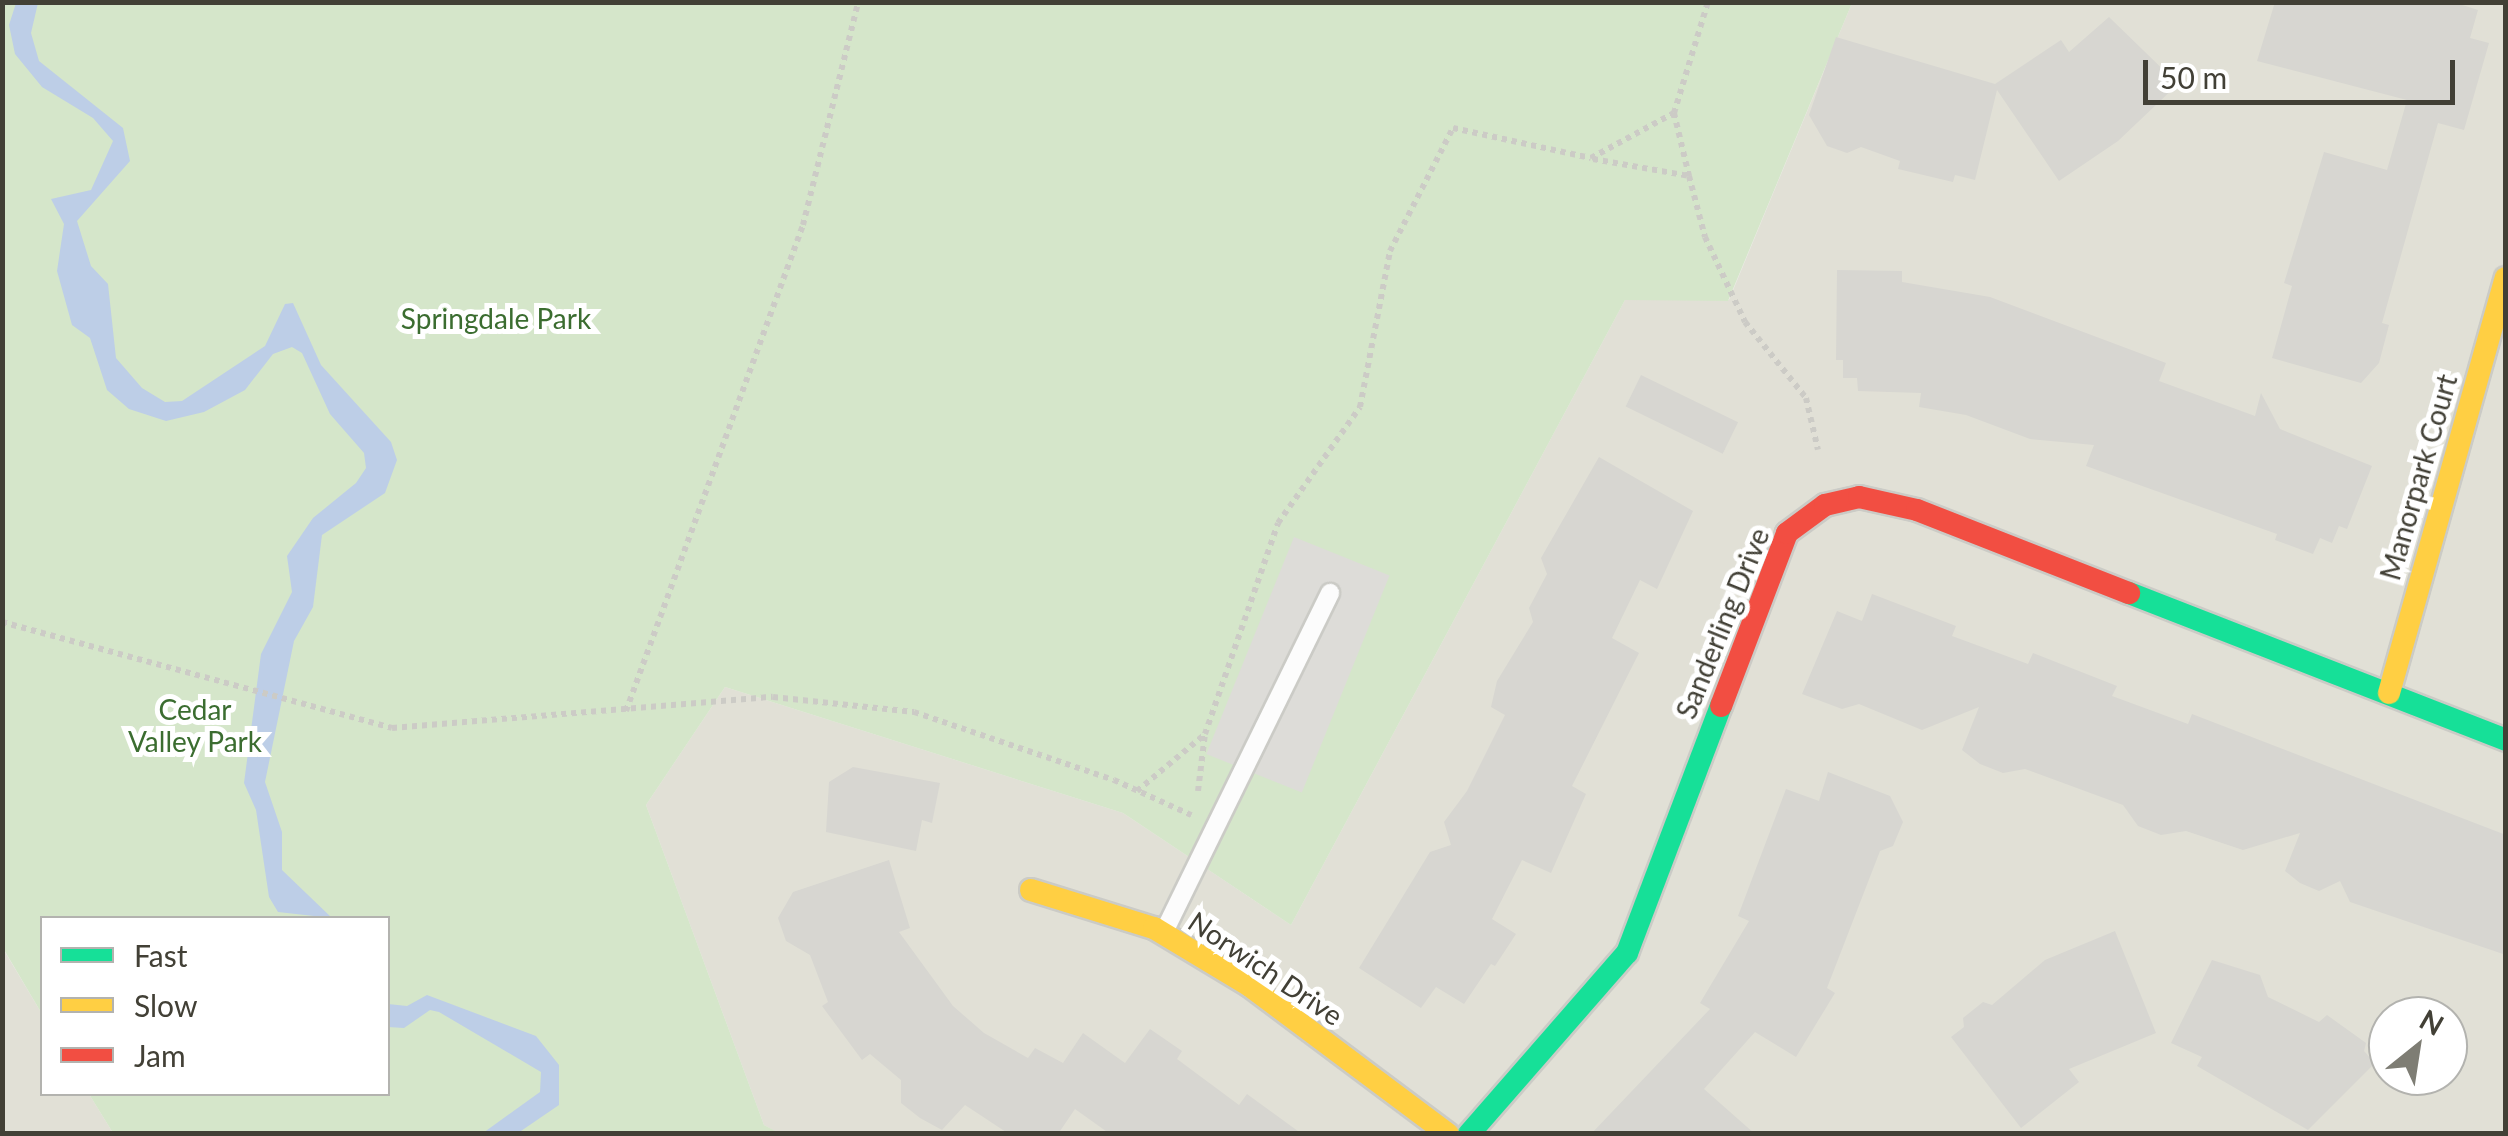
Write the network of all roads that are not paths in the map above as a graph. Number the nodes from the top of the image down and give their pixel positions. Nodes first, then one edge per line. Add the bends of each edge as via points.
1 (2506, 278) edge
2 (1330, 593) dead end
3 (2389, 693) junction
4 (2506, 740) edge
5 (1031, 890) dead end
6 (1163, 935) junction
7 (1448, 1134) edge
8 (1469, 1134) edge

1 - 3 street, Manorpark Court
2 - 6 lane
3 - 4 street, Sanderling Drive
3 - 8 street, Sanderling Drive via 1918,510 1860,497 1825,505 1787,532 1627,953
5 - 6 street, Norwich Drive
6 - 7 street, Norwich Drive via 1250,986

